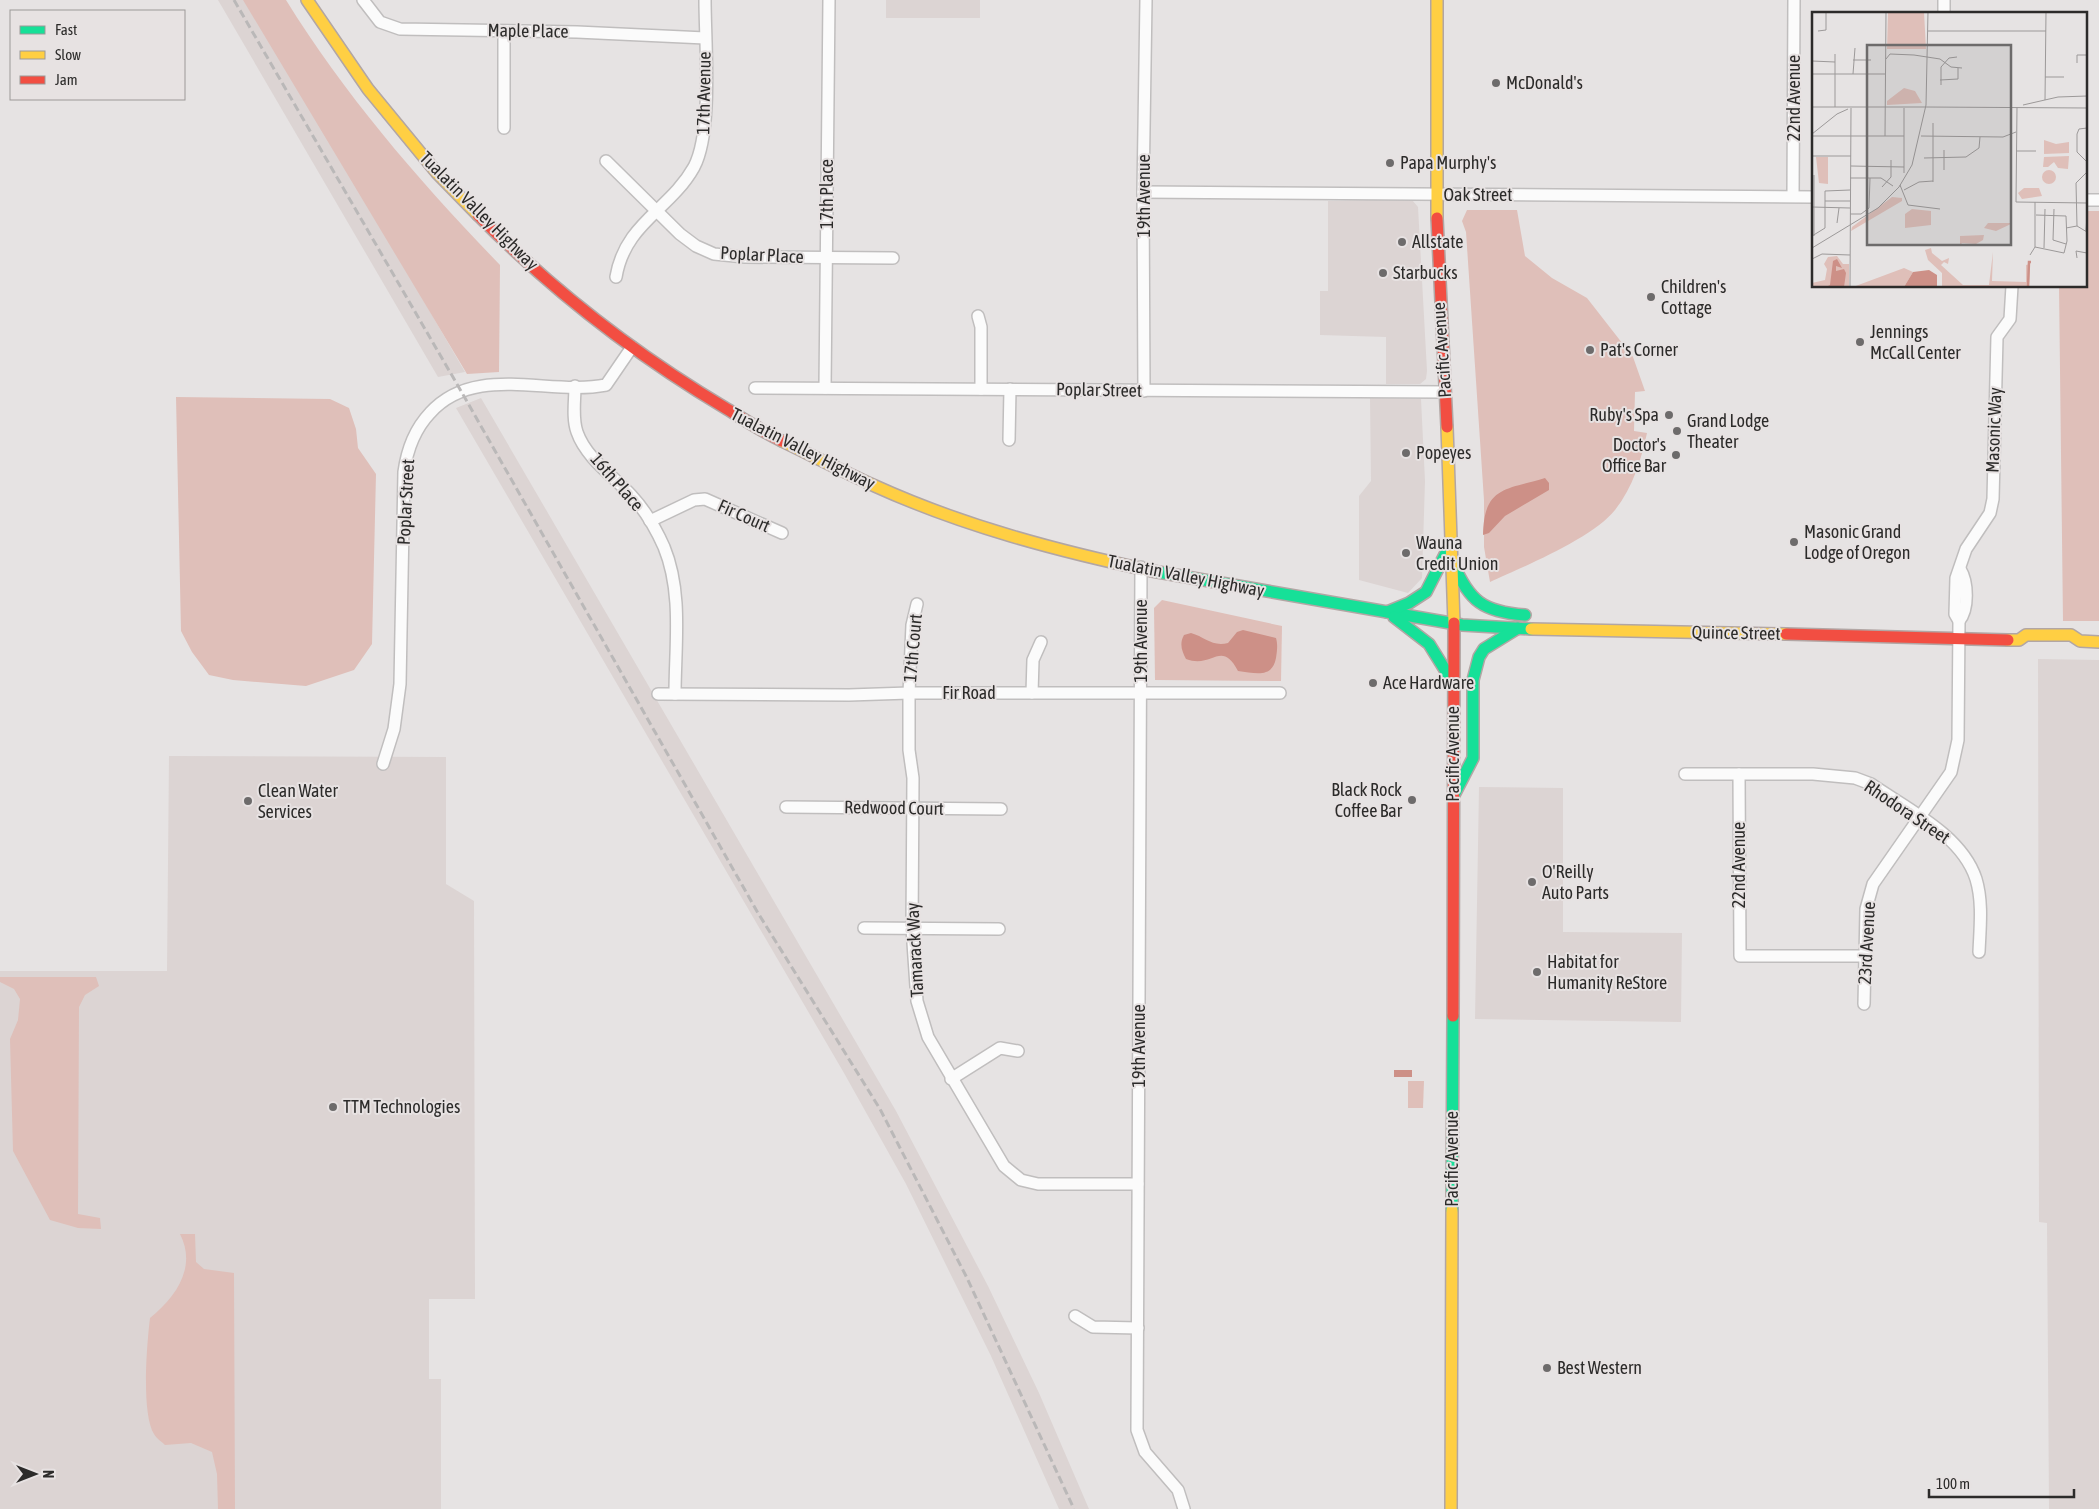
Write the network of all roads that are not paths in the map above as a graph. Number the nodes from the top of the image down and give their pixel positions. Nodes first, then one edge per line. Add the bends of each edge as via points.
1 (308, 0) edge
2 (363, 0) edge
3 (705, 0) edge
4 (829, 0) edge
5 (1146, 0) edge
6 (1437, 0) edge
7 (1794, 0) edge
8 (504, 31) junction
9 (705, 38) junction
10 (504, 128) dead end
11 (606, 160) dead end
12 (1143, 192) junction
13 (1436, 195) junction
14 (1793, 196) junction
15 (1812, 197) edge
16 (2086, 200) edge
17 (2099, 200) edge
18 (657, 212) junction
19 (826, 258) junction
20 (893, 258) dead end
21 (616, 277) dead end
22 (2012, 288) edge
23 (978, 316) dead end
24 (632, 347) junction
25 (575, 386) junction
26 (755, 388) dead end
27 (825, 388) junction
28 (980, 389) junction
29 (1010, 389) junction
30 (1144, 391) junction
31 (1444, 392) junction
32 (1010, 440) dead end
33 (650, 521) junction
34 (782, 533) dead end
35 (1452, 540) junction
36 (1453, 563) junction
37 (1141, 567) junction
38 (917, 604) dead end
39 (1387, 612) junction
40 (1534, 615) dead end
41 (1574, 616) dead end
42 (1454, 623) junction
43 (1518, 628) junction
44 (1598, 630) junction
45 (1959, 638) junction
46 (1041, 642) dead end
47 (2099, 642) edge
48 (1453, 684) junction
49 (1140, 692) junction
50 (909, 693) junction
51 (1032, 693) junction
52 (1280, 693) dead end
53 (658, 694) dead end
54 (675, 694) junction
55 (383, 764) dead end
56 (1685, 774) dead end
57 (1739, 774) junction
58 (1453, 796) junction
59 (786, 807) dead end
60 (913, 808) junction
61 (1001, 809) dead end
62 (1921, 818) junction
63 (864, 928) dead end
64 (912, 928) junction
65 (999, 928) dead end
66 (1979, 952) dead end
67 (1865, 956) junction
68 (1864, 1004) dead end
69 (1018, 1051) dead end
70 (951, 1079) junction
71 (1138, 1184) junction
72 (1075, 1316) dead end
73 (1138, 1328) junction
74 (1184, 1509) edge
75 (1451, 1509) edge

1 - 24 main road, Tualatin Valley Highway via 386,113 455,192 522,258
2 - 8 street, Maple Place via 374,17 391,28
3 - 9 street, 17th Avenue
4 - 19 street, 17th Place
5 - 12 street, 19th Avenue
6 - 13 main road, Pacific Avenue
7 - 14 street, 22nd Avenue
8 - 9 street, Maple Place
8 - 10 street
9 - 18 street, 17th Avenue via 702,147 684,184
11 - 18 street, Poplar Place
12 - 13 street, Oak Street
12 - 30 street, 19th Avenue
13 - 14 street, Oak Street
13 - 31 main road, Pacific Avenue
14 - 15 street, Oak Street
16 - 17 street
18 - 19 street, Poplar Place via 696,246 714,254
18 - 21 street, 17th Avenue via 628,242
19 - 20 street, Poplar Place
19 - 27 street, 17th Place
22 - 45 street, Masonic Way via 2010,319 1997,337 1992,507 1966,548 1956,578 1955,614 1959,621
23 - 28 street via 981,327
24 - 25 street, Poplar Street via 606,385
24 - 37 main road, Tualatin Valley Highway via 742,419 872,485 980,526 1060,550
25 - 33 street, 16th Place via 575,424 582,441
25 - 55 street, Poplar Street via 491,385 470,388 436,406 417,429 406,453 404,472 398,703
26 - 27 street, Poplar Street
27 - 28 street, Poplar Street
28 - 29 street, Poplar Street
29 - 30 street, Poplar Street
29 - 32 street
30 - 31 street, Poplar Street
31 - 35 main road, Pacific Avenue
33 - 34 street, Fir Court via 694,500 705,499
33 - 54 street, 16th Place via 664,547 674,582 677,605
35 - 36 main road, Pacific Avenue
35 - 39 main road via 1426,592
36 - 40 main road via 1460,582 1481,607 1499,613
36 - 42 main road, Pacific Avenue
37 - 39 main road, Tualatin Valley Highway
37 - 49 street, 19th Avenue
38 - 50 street, 17th Court via 912,625
39 - 42 main road, Tualatin Valley Highway
39 - 48 main road via 1426,639
41 - 44 main road
42 - 43 main road, Quince Street
42 - 48 main road, Pacific Avenue
43 - 44 main road, Quince Street
43 - 58 main road via 1484,648 1479,656 1473,680 1473,758
44 - 45 main road, Quince Street
45 - 47 main road, Quince Street via 2019,640 2026,646 2071,647 2080,641
45 - 62 street, 23rd Avenue via 1958,740 1951,772
46 - 51 street via 1033,660
48 - 58 main road, Pacific Avenue
49 - 51 street, Fir Road
49 - 52 street, Fir Road
49 - 71 street, 19th Avenue
50 - 51 street, Fir Road
50 - 54 street, Fir Road via 849,696
50 - 60 street, Tamarack Way
53 - 54 street, Fir Road
56 - 57 street, Rhodora Street
57 - 62 street, Rhodora Street via 1813,774 1855,778 1871,784
57 - 67 street, 22nd Avenue via 1740,956
58 - 75 main road, Pacific Avenue
59 - 60 street, Redwood Court
60 - 61 street, Redwood Court
60 - 64 street, Tamarack Way
62 - 66 street, Rhodora Street via 1954,842 1968,859 1980,903
62 - 67 street, 23rd Avenue via 1873,884 1866,909
63 - 64 street
64 - 65 street
64 - 70 street, Tamarack Way via 917,1001 928,1037
67 - 68 street, 23rd Avenue
69 - 70 street via 1000,1048
70 - 71 street, Tamarack Way via 1004,1166 1021,1180 1038,1184
71 - 73 street, 19th Avenue
72 - 73 street via 1093,1327
73 - 74 street, 19th Avenue via 1137,1430 1145,1452 1178,1490

